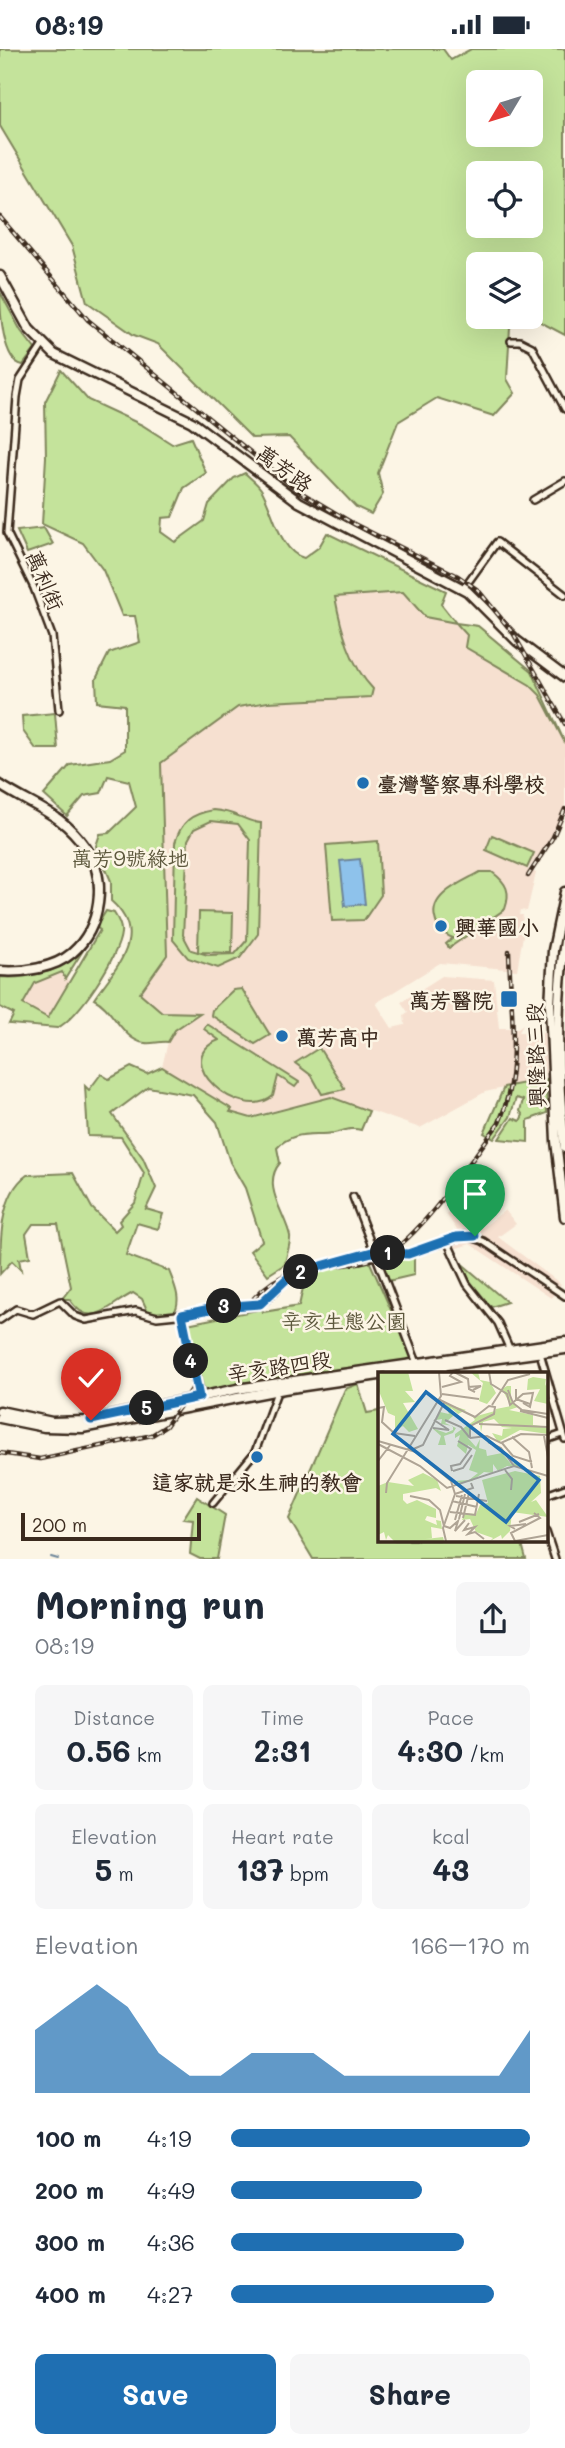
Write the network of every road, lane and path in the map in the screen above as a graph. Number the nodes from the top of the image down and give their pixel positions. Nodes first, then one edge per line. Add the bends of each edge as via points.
1 (0, 276) edge
2 (510, 341) dead end
3 (43, 345) junction
4 (565, 409) edge
5 (565, 481) edge
6 (533, 500) dead end
7 (463, 589) junction
8 (565, 595) edge
9 (565, 677) edge
10 (59, 710) dead end
11 (0, 785) edge
12 (565, 891) edge
13 (565, 940) edge
14 (0, 971) edge
15 (559, 1040) edge
16 (565, 1148) edge
17 (353, 1197) dead end
18 (564, 1198) edge
19 (565, 1217) edge
20 (447, 1241) junction
21 (372, 1252) junction
22 (565, 1287) edge
23 (555, 1290) junction
24 (565, 1296) edge
25 (182, 1315) junction
26 (0, 1320) edge
27 (565, 1342) edge
28 (510, 1349) junction
29 (565, 1350) edge
30 (540, 1353) junction
31 (417, 1363) junction
32 (443, 1366) edge
33 (402, 1372) edge
34 (544, 1372) edge
35 (378, 1375) edge
36 (278, 1387) junction
37 (549, 1395) edge
38 (200, 1401) junction
39 (0, 1411) edge
40 (0, 1418) edge
41 (564, 1437) edge
42 (565, 1488) edge
43 (548, 1494) edge
44 (213, 1503) dead end
45 (548, 1538) edge
46 (555, 1559) edge

1 - 3 main road, 萬芳路
2 - 4 street via 532,347
3 - 7 main road, 萬芳路 via 74,366 192,422 289,495
3 - 10 street, 萬利街 via 19,388 7,533 52,636
5 - 6 street
7 - 8 street via 497,543
7 - 9 main road, 萬芳路 via 517,641
11 - 14 main road via 65,822 92,858 99,894 89,928 72,953 47,965
12 - 15 main road, 興隆路三段 via 551,972
13 - 15 main road, 興隆路三段
15 - 16 main road, 興隆路三段
15 - 18 main road, 興隆路三段 via 554,1115
17 - 21 street
18 - 19 main road, 興隆路三段
20 - 21 street via 408,1254
20 - 23 street via 475,1236
20 - 28 street via 467,1284 498,1323
21 - 25 street via 292,1274 260,1304
21 - 31 street
22 - 23 street
23 - 24 street
25 - 26 street via 157,1317 136,1311 86,1320 60,1301 33,1314 16,1309
25 - 38 street
27 - 28 main road, 辛亥路四段
28 - 32 main road, 辛亥路四段
29 - 30 main road, 辛亥路四段
30 - 32 main road, 辛亥路四段
30 - 34 street
31 - 32 main road, 辛亥路四段
31 - 36 main road, 辛亥路四段
32 - 33 main road, 辛亥路四段
35 - 36 main road, 辛亥路四段
36 - 38 main road, 辛亥路四段
36 - 44 street via 255,1453
37 - 41 street
38 - 39 main road, 辛亥路四段 via 73,1422
38 - 40 main road, 辛亥路四段 via 82,1428 44,1427
42 - 43 street
45 - 46 street

